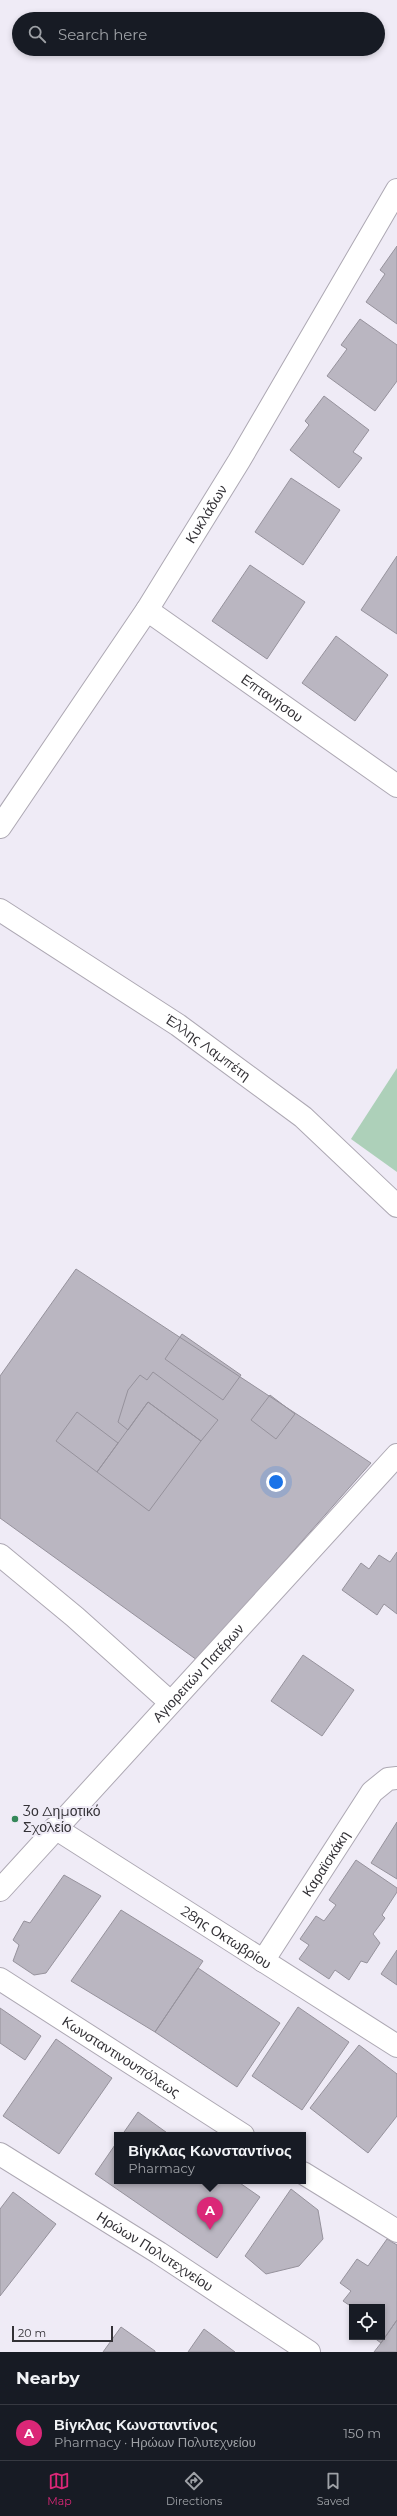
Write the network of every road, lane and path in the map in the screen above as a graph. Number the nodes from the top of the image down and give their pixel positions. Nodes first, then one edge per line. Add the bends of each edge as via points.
1 (397, 190) edge
2 (147, 610) junction
3 (394, 778) edge
4 (0, 827) edge
5 (0, 910) edge
6 (397, 1206) edge
7 (397, 1455) edge
8 (0, 1555) edge
9 (170, 1702) junction
10 (397, 1778) edge
11 (55, 1828) junction
12 (0, 1890) edge
13 (263, 1961) junction
14 (0, 1979) edge
15 (397, 2046) edge
16 (238, 2132) edge
17 (0, 2154) edge
18 (306, 2175) edge
19 (397, 2232) edge
20 (309, 2352) edge

1 - 2 street, Κυκλάδων via 239,461
2 - 3 street, Επτανήσου
2 - 4 street, Κυκλάδων
5 - 6 street, Έλλης Λαμπέτη via 178,1025 303,1117
7 - 9 street, Αγιορειτών Πατέρων
8 - 9 street via 75,1617
9 - 11 street, Αγιορειτών Πατέρων
10 - 13 street, Καραϊσκάκη via 384,1781 372,1792
11 - 12 street, Αγιορειτών Πατέρων
11 - 13 street, 28ης Οκτωβρίου
13 - 15 street, 28ης Οκτωβρίου
14 - 16 street, Κωνσταντινουπόλεως
17 - 20 street, Ηρώων Πολυτεχνείου via 152,2249
18 - 19 street

